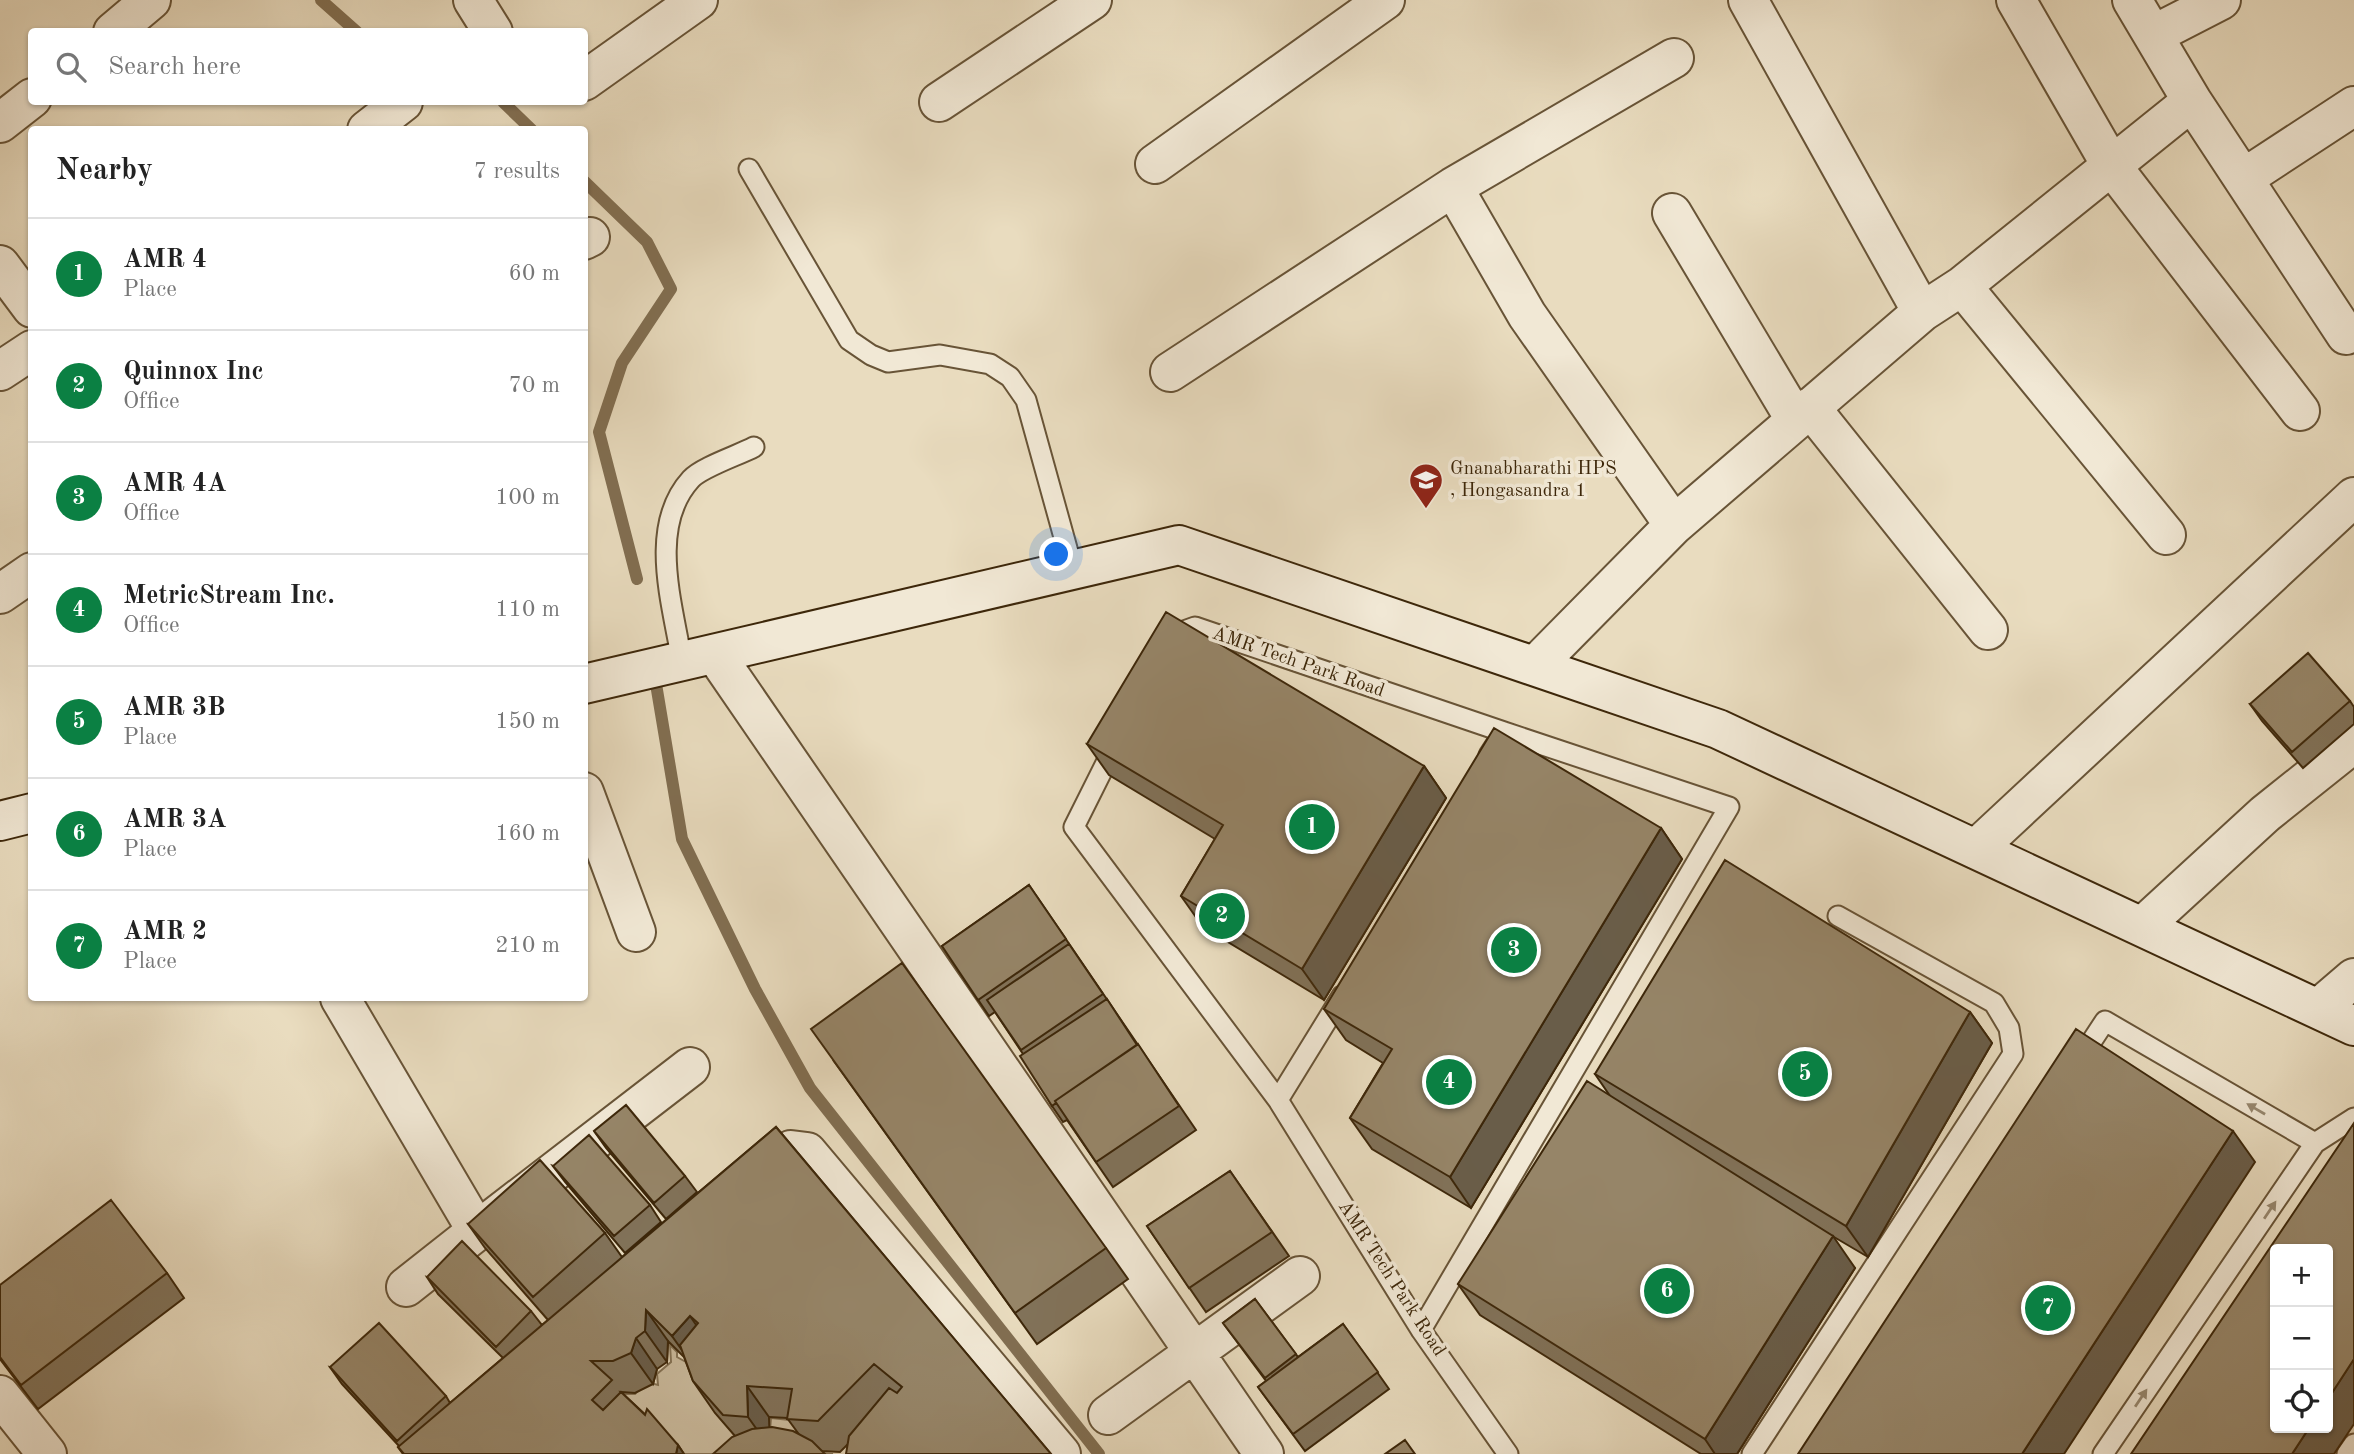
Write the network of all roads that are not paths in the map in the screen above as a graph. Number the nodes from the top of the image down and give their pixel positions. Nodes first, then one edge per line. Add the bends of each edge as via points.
1 (151, 0) edge
2 (473, 0) edge
3 (698, 0) edge
4 (1092, 0) edge
5 (1385, 0) edge
6 (1748, 0) edge
7 (2016, 0) edge
8 (2132, 0) edge
9 (2221, 0) edge
10 (118, 28) edge
11 (490, 28) edge
12 (2153, 35) junction
13 (1674, 58) dead end
14 (588, 79) edge
15 (28, 101) edge
16 (2192, 101) junction
17 (939, 102) dead end
18 (399, 105) edge
19 (2354, 106) edge
20 (0, 123) edge
21 (372, 126) edge
22 (1155, 163) dead end
23 (2111, 165) junction
24 (749, 169) dead end
25 (2244, 178) junction
26 (1453, 187) junction
27 (1672, 213) dead end
28 (0, 265) edge
29 (1962, 286) junction
30 (28, 303) edge
31 (1922, 312) junction
32 (2344, 318) edge
33 (28, 353) edge
34 (0, 371) edge
35 (1170, 372) dead end
36 (2300, 411) dead end
37 (1802, 413) junction
38 (754, 447) dead end
39 (2354, 497) edge
40 (1674, 525) junction
41 (2166, 535) dead end
42 (1073, 570) junction
43 (28, 575) edge
44 (0, 594) edge
45 (1988, 630) dead end
46 (698, 658) junction
47 (1159, 659) edge
48 (1535, 666) junction
49 (588, 683) edge
50 (1122, 731) edge
51 (1504, 732) junction
52 (2354, 743) edge
53 (1482, 768) edge
54 (588, 803) edge
55 (28, 814) edge
56 (0, 821) edge
57 (1976, 849) junction
58 (1838, 916) dead end
59 (2143, 926) junction
60 (636, 932) dead end
61 (2354, 978) edge
62 (1351, 981) edge
63 (342, 1001) edge
64 (2319, 1008) junction
65 (2354, 1026) edge
66 (690, 1068) dead end
67 (2067, 1078) edge
68 (1278, 1100) junction
69 (2354, 1118) edge
70 (2315, 1143) junction
71 (727, 1204) edge
72 (477, 1231) junction
73 (1300, 1276) dead end
74 (406, 1287) dead end
75 (1421, 1329) junction
76 (1194, 1353) junction
77 (0, 1395) edge
78 (1108, 1415) dead end
79 (2354, 1444) edge
80 (47, 1454) edge
81 (1061, 1454) edge
82 (1264, 1454) edge
83 (1508, 1454) edge
84 (1752, 1454) edge
85 (2102, 1454) edge
86 (2347, 1454) edge

1 - 10 street
2 - 11 street
3 - 14 street
4 - 17 street
5 - 22 street
6 - 31 street
7 - 23 street
8 - 12 street
9 - 12 street
12 - 16 street
13 - 26 street
15 - 20 street
16 - 23 street
16 - 25 street
18 - 21 street
19 - 25 street
23 - 29 street
23 - 36 street
24 - 42 lane via 849,340 888,362 940,355 990,364 1010,377 1027,400
25 - 32 street
26 - 35 street
26 - 40 street via 1527,315
27 - 37 street
28 - 30 street
29 - 31 street
29 - 41 street
31 - 37 street
33 - 34 street
37 - 40 street
37 - 45 street
38 - 46 lane via 692,477 674,509 665,550
39 - 57 street
40 - 48 street
42 - 46 street
42 - 48 street via 1179,545
43 - 44 street
46 - 49 street
46 - 76 street
47 - 51 lane, AMR Tech Park Road via 1171,635 1195,627
48 - 57 street via 1718,729
50 - 68 lane, AMR Tech Park Road via 1074,827
51 - 53 lane
51 - 75 lane, AMR Tech Park Road via 1729,807
52 - 59 street via 2265,814
54 - 60 street
55 - 56 street
57 - 59 street
58 - 84 lane via 1994,1003 2009,1028 2013,1054
59 - 64 street
61 - 64 street
62 - 68 lane
63 - 72 street
64 - 65 street
66 - 72 street
70 -> 67 lane via 2105,1021
68 - 75 lane, AMR Tech Park Road
69 - 70 lane
85 -> 70 lane
71 - 81 street via 791,1150 807,1152
72 - 74 street
73 - 76 street
75 - 83 lane, AMR Tech Park Road
76 - 78 street
76 - 82 street
77 - 80 street
79 - 86 lane

